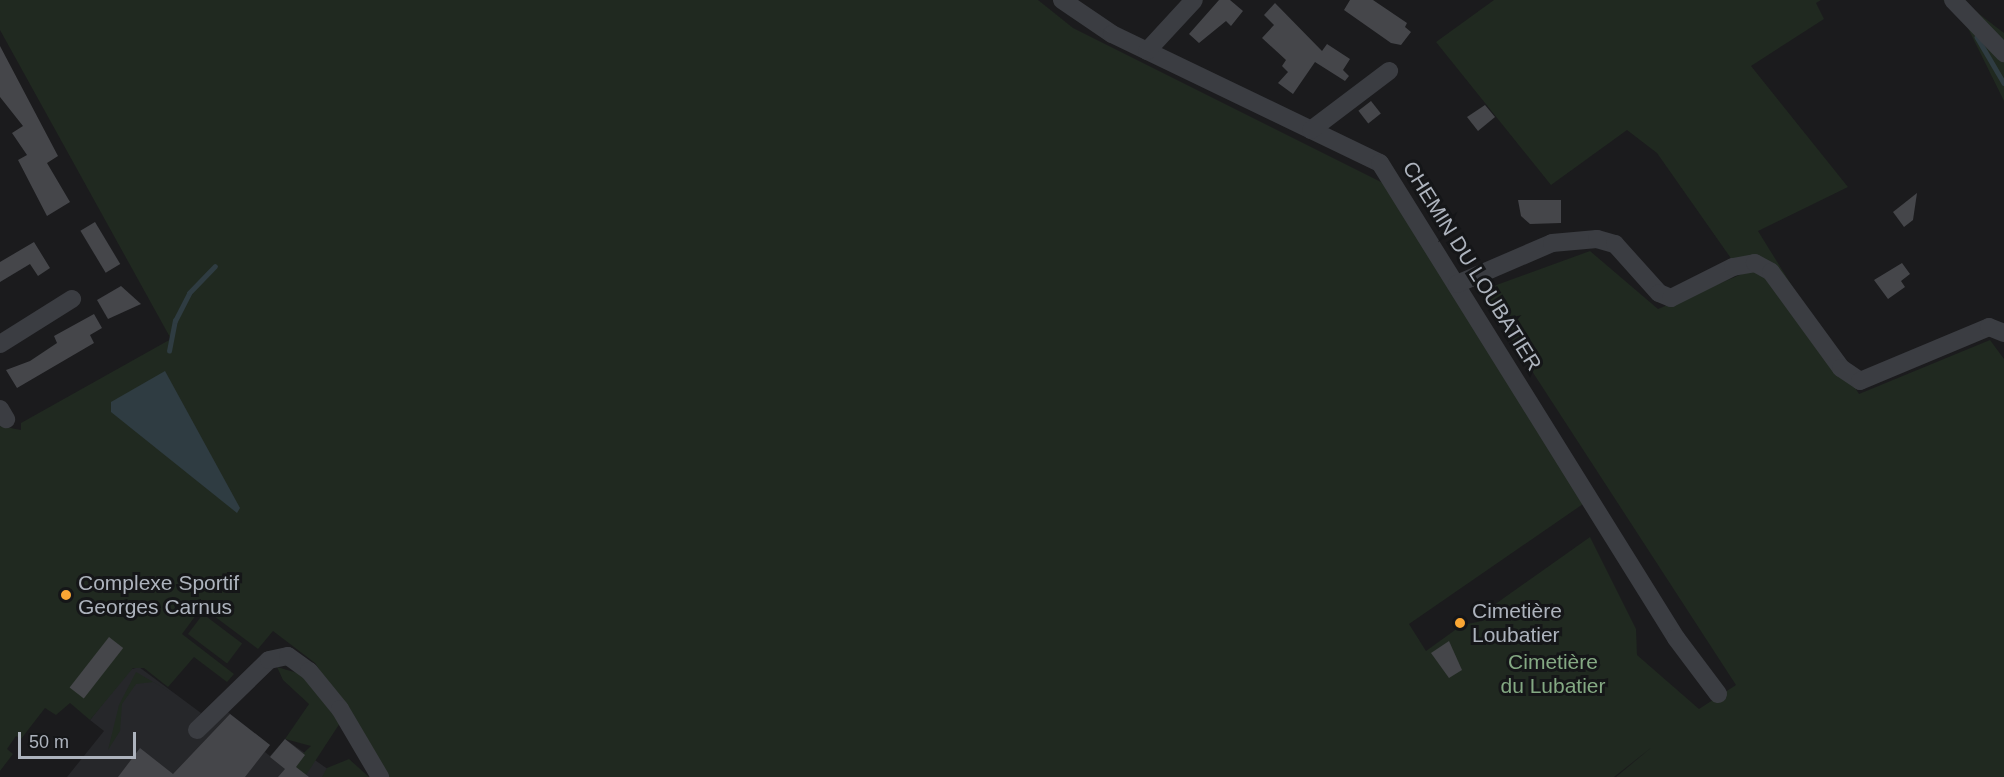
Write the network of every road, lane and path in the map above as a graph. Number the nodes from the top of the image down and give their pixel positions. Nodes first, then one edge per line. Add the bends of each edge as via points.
1 (1062, 0) edge
2 (1194, 0) edge
3 (1953, 0) edge
4 (1147, 51) junction
5 (2004, 53) edge
6 (1389, 71) dead end
7 (1311, 130) junction
8 (1457, 284) junction
9 (72, 299) dead end
10 (2004, 333) edge
11 (0, 344) edge
12 (1718, 694) dead end
13 (197, 730) dead end
14 (380, 777) edge

1 - 4 street, CHEMIN DU LOUBATIER
2 - 4 street
3 - 5 street
4 - 7 street, CHEMIN DU LOUBATIER
6 - 7 street
7 - 8 street, CHEMIN DU LOUBATIER via 1380,163
8 - 10 street via 1552,243 1597,239 1615,244 1659,293 1671,298 1733,267 1755,263 1771,272 1841,368 1860,381 1989,327
8 - 12 street, CHEMIN DU LOUBATIER via 1683,647
9 - 11 street
13 - 14 street via 269,660 288,656 309,671 340,709

